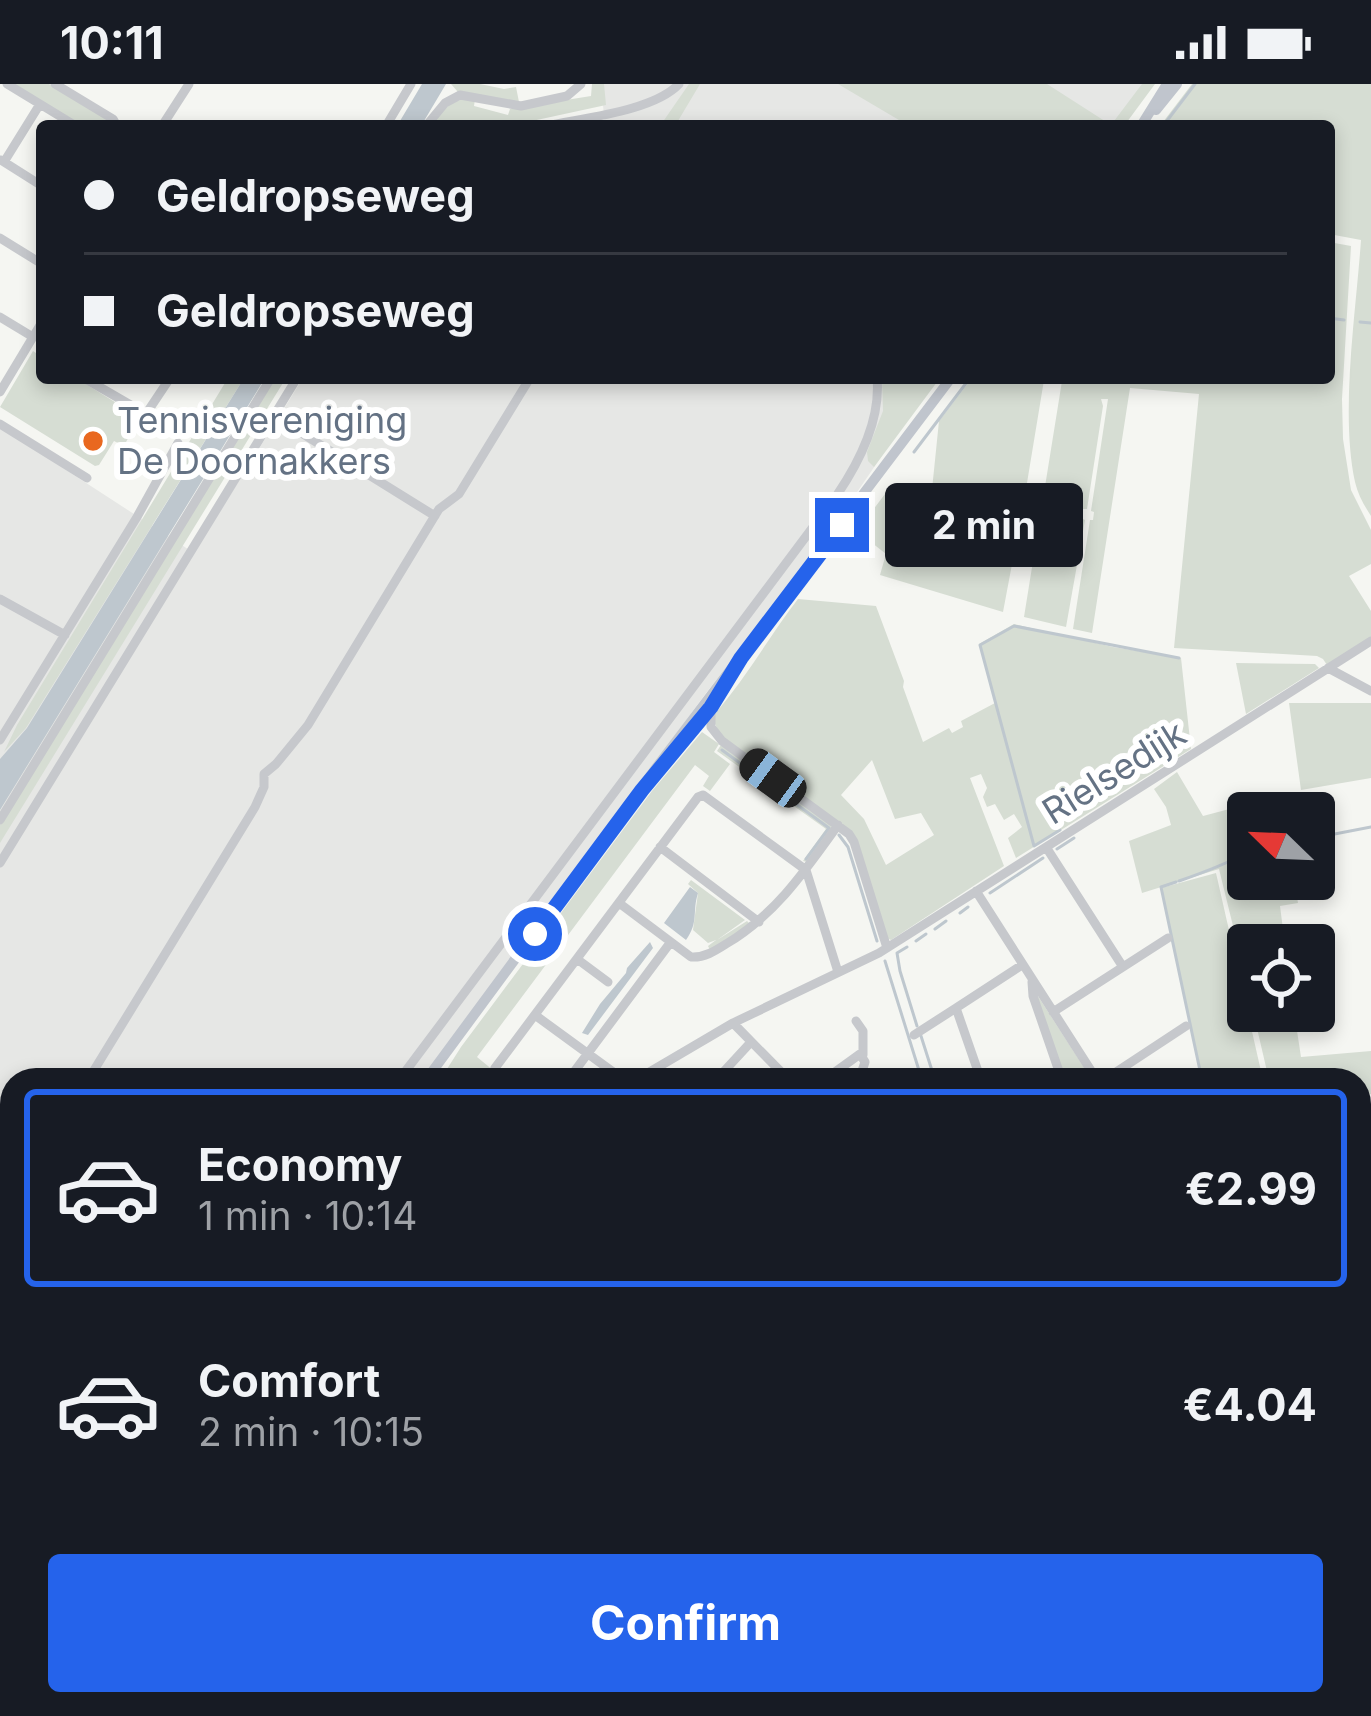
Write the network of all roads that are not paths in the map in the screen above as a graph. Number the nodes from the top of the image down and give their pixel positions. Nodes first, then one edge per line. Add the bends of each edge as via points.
1 (8, 84) edge
2 (55, 84) edge
3 (189, 84) edge
4 (411, 84) edge
5 (581, 84) edge
6 (679, 84) edge
7 (1167, 84) edge
8 (1177, 84) edge
9 (40, 104) junction
10 (66, 120) edge
11 (114, 120) edge
12 (166, 120) edge
13 (390, 120) edge
14 (432, 120) edge
15 (574, 120) edge
16 (1146, 120) edge
17 (1146, 120) edge
18 (2, 161) edge
19 (36, 182) edge
20 (0, 238) edge
21 (36, 260) edge
22 (0, 317) edge
23 (36, 332) edge
24 (31, 341) junction
25 (36, 346) edge
26 (94, 384) edge
27 (166, 384) edge
28 (267, 384) edge
29 (293, 384) edge
30 (526, 384) edge
31 (877, 384) edge
32 (947, 384) edge
33 (0, 392) edge
34 (274, 416) junction
35 (0, 424) edge
36 (178, 442) dead end
37 (87, 478) dead end
38 (435, 516) junction
39 (0, 598) edge
40 (65, 635) junction
41 (1371, 641) edge
42 (741, 658) junction
43 (1328, 668) junction
44 (1371, 691) edge
45 (711, 707) junction
46 (0, 740) edge
47 (642, 790) junction
48 (0, 820) edge
49 (838, 826) junction
50 (1046, 847) junction
51 (660, 848) junction
52 (0, 863) edge
53 (806, 870) junction
54 (976, 891) junction
55 (619, 903) junction
56 (759, 922) junction
57 (1168, 938) dead end
58 (670, 943) junction
59 (886, 948) junction
60 (577, 959) junction
61 (1022, 965) junction
62 (1124, 967) junction
63 (838, 972) junction
64 (1032, 980) junction
65 (608, 982) dead end
66 (956, 1008) junction
67 (1053, 1012) junction
68 (536, 1015) junction
69 (856, 1021) dead end
70 (733, 1023) junction
71 (1186, 1026) dead end
72 (914, 1035) dead end
73 (751, 1042) junction
74 (588, 1054) junction
75 (863, 1055) junction
76 (95, 1068) edge
77 (408, 1068) edge
78 (436, 1068) edge
79 (495, 1068) edge
80 (577, 1068) edge
81 (607, 1068) edge
82 (657, 1068) edge
83 (727, 1068) edge
84 (777, 1068) edge
85 (839, 1068) edge
86 (864, 1068) edge
87 (977, 1068) edge
88 (1058, 1068) edge
89 (1092, 1068) edge
90 (1119, 1068) edge

1 - 9 street
2 - 11 street
3 - 12 street
4 - 13 street
5 - 14 street via 567,96 521,106 460,95
6 - 15 street via 655,102
7 - 16 main road
8 - 17 main road
9 - 10 street
9 - 18 street
18 - 19 street
20 - 21 street
22 - 24 street
23 - 24 street
24 - 25 street
24 - 33 street
26 - 27 street via 146,414
28 - 48 street
29 - 34 street
30 - 38 street via 459,494
31 - 77 street via 872,427 837,495
32 - 42 main road
34 - 38 street
34 - 52 street
35 - 37 street
36 - 40 street
38 - 76 street via 308,725 264,774 255,807
39 - 40 street
40 - 46 street
41 - 43 street, Rielsedijk
42 - 45 main road
42 - 47 main road
43 - 44 street
43 - 50 street, Rielsedijk
45 - 47 main road
45 - 49 street via 711,727 722,741
47 - 78 main road
49 - 53 street
49 - 59 street via 854,842
50 - 54 street, Rielsedijk
50 - 62 street
51 - 53 street via 703,795
51 - 55 street
51 - 56 street
53 - 56 street
53 - 63 street
54 - 59 street, Rielsedijk
54 - 61 street
55 - 58 street
55 - 60 street
56 - 58 street via 701,958
57 - 62 street
58 - 74 street
59 - 63 street, Rielsedijk
60 - 65 street
60 - 68 street
61 - 64 street
61 - 66 street
62 - 67 street
63 - 70 street, Rielsedijk
64 - 67 street
64 - 88 street
66 - 72 street
66 - 87 street
67 - 89 street
68 - 74 street
68 - 79 street
69 - 75 street
70 - 73 street
70 - 82 street, Rielsedijk
71 - 90 street
73 - 83 street
73 - 84 street
74 - 80 street
74 - 81 street
75 - 85 street
75 - 86 street

